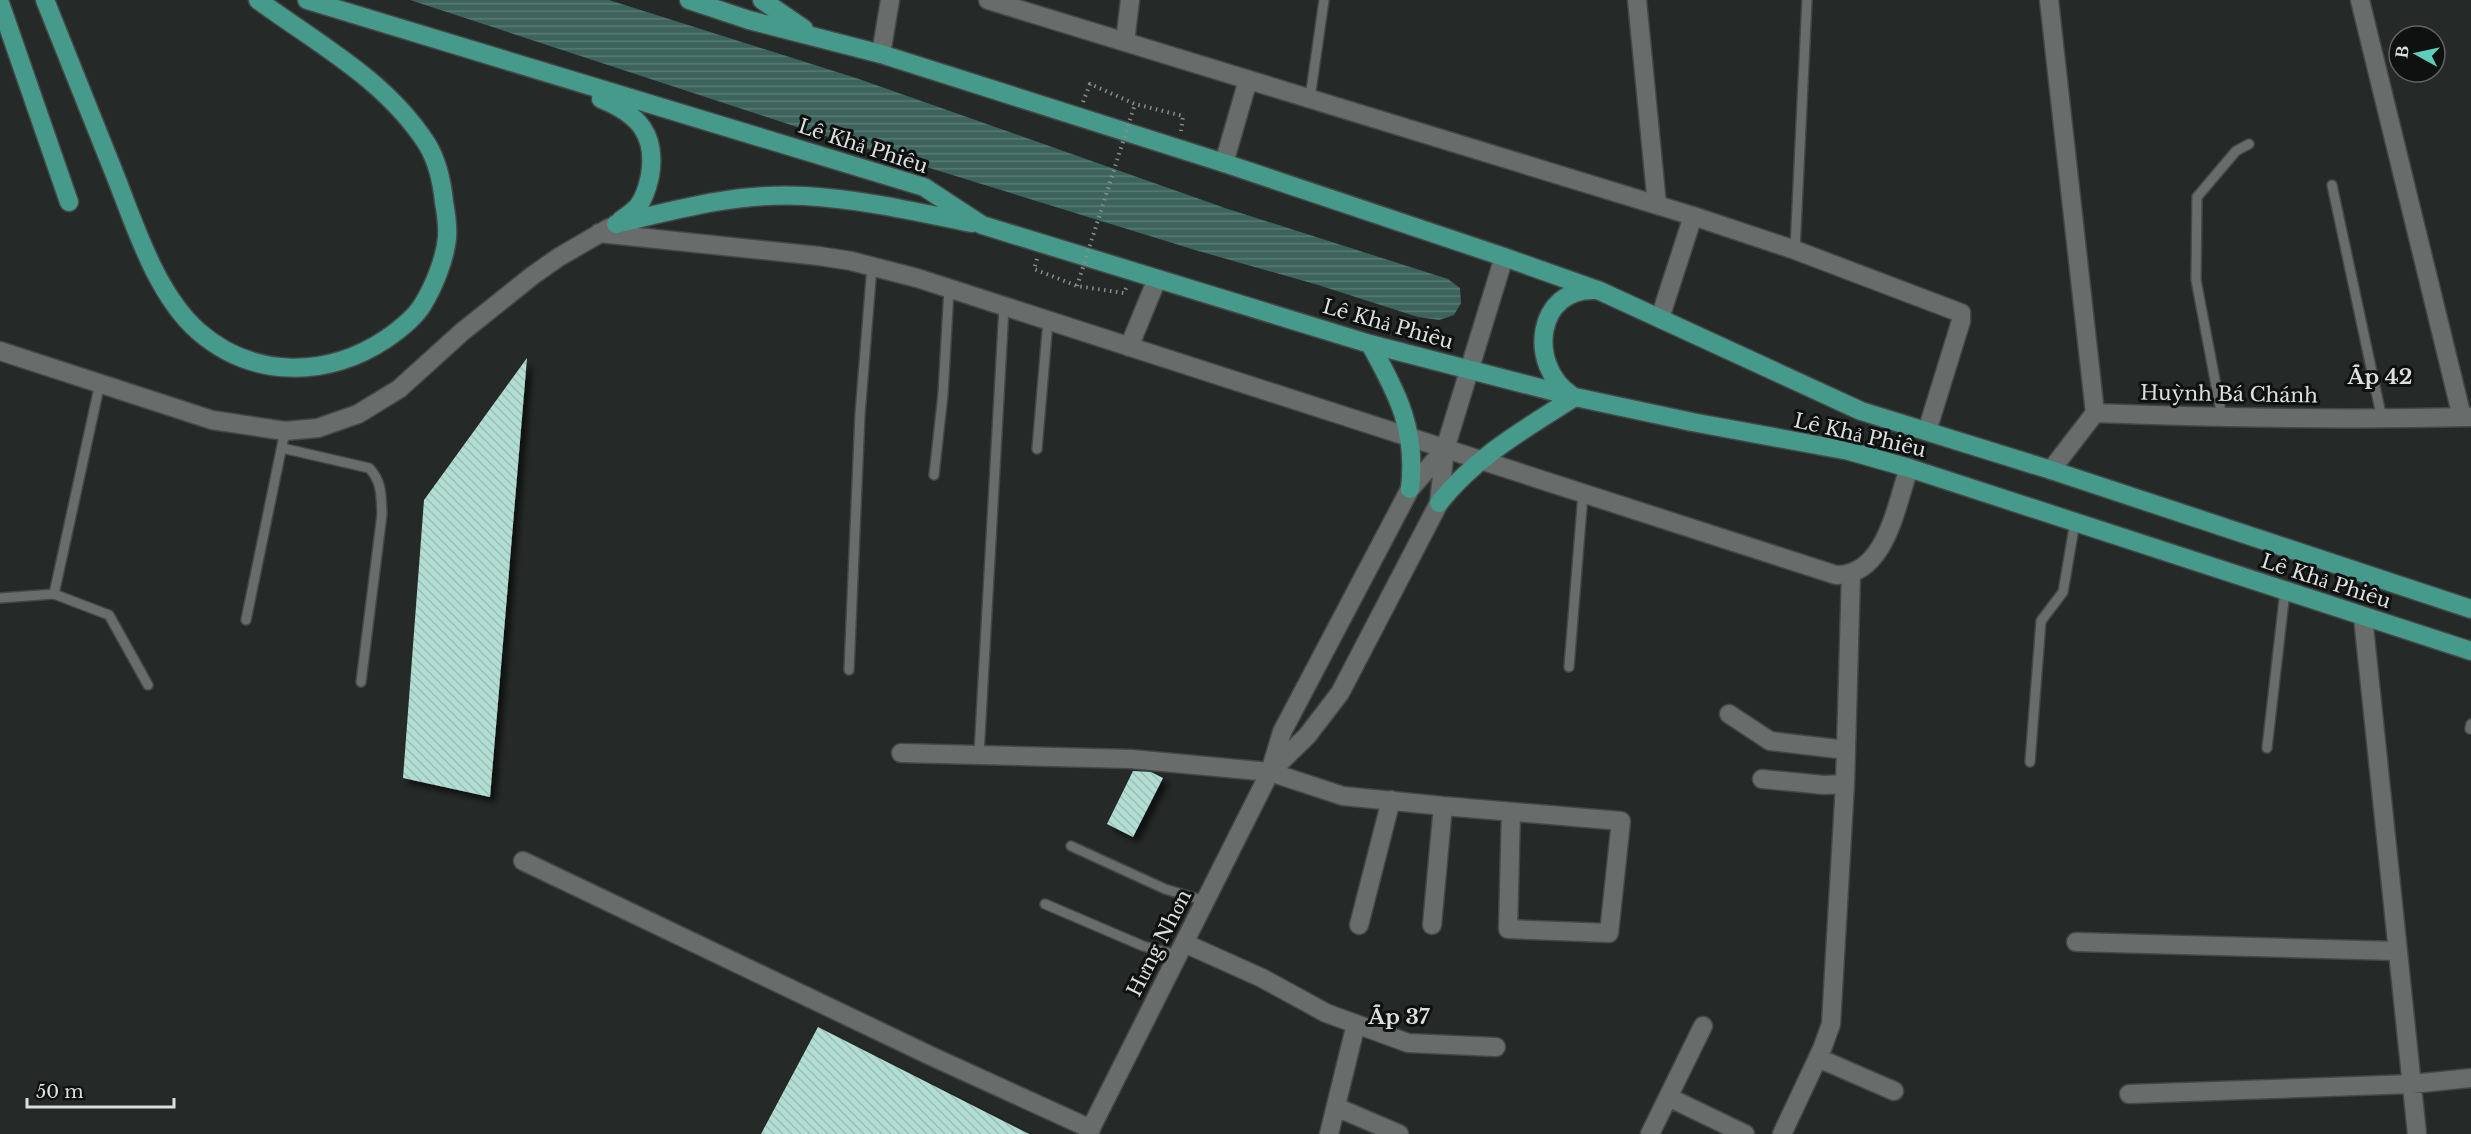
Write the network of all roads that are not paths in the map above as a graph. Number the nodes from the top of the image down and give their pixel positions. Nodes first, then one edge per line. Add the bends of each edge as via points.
1 (44, 0) edge
2 (258, 0) edge
3 (307, 0) edge
4 (689, 0) edge
5 (762, 0) edge
6 (890, 0) edge
7 (988, 0) edge
8 (1130, 0) edge
9 (1324, 0) edge
10 (1637, 0) edge
11 (1807, 0) edge
12 (2049, 0) edge
13 (2360, 0) edge
14 (0, 3) edge
15 (813, 35) junction
16 (1125, 42) junction
17 (881, 54) junction
18 (548, 73) junction
19 (1248, 80) junction
20 (1310, 98) junction
21 (2249, 144) dead end
22 (1224, 163) junction
23 (2332, 185) dead end
24 (69, 202) dead end
25 (1657, 205) junction
26 (1693, 216) junction
27 (616, 224) junction
28 (982, 225) junction
29 (599, 233) junction
30 (1795, 250) junction
31 (1504, 257) junction
32 (872, 266) junction
33 (1157, 279) junction
34 (949, 289) junction
35 (1600, 291) junction
36 (1004, 306) junction
37 (1660, 318) junction
38 (1048, 321) junction
39 (1370, 344) junction
40 (1129, 347) junction
41 (0, 351) edge
42 (1470, 370) junction
43 (100, 383) junction
44 (1575, 398) junction
45 (2094, 412) junction
46 (2222, 417) junction
47 (2467, 417) edge
48 (2382, 419) junction
49 (1927, 431) junction
50 (1410, 438) junction
51 (284, 440) junction
52 (1036, 449) dead end
53 (1445, 449) junction
54 (1479, 460) junction
55 (1909, 468) junction
56 (2051, 470) junction
57 (934, 475) dead end
58 (1410, 489) junction
59 (1583, 494) junction
60 (1439, 503) junction
61 (2075, 522) junction
62 (1851, 574) junction
63 (2285, 591) junction
64 (54, 594) junction
65 (0, 598) edge
66 (2471, 609) edge
67 (2363, 617) junction
68 (246, 621) dead end
69 (2471, 651) edge
70 (1569, 667) dead end
71 (849, 670) dead end
72 (361, 682) dead end
73 (148, 685) dead end
74 (1729, 714) dead end
75 (2267, 748) dead end
76 (1846, 750) junction
77 (901, 753) dead end
78 (979, 754) junction
79 (2030, 762) dead end
80 (1270, 772) junction
81 (1762, 779) dead end
82 (1845, 784) junction
83 (1391, 800) junction
84 (1443, 806) junction
85 (1511, 812) junction
86 (1071, 846) dead end
87 (523, 861) dead end
88 (1205, 901) junction
89 (1045, 904) dead end
90 (1432, 925) dead end
91 (1359, 926) dead end
92 (2076, 942) dead end
93 (1181, 949) junction
94 (2397, 951) junction
95 (1356, 1024) junction
96 (1703, 1026) dead end
97 (1496, 1047) dead end
98 (1818, 1058) junction
99 (2471, 1078) edge
100 (2412, 1084) junction
101 (1894, 1091) dead end
102 (2129, 1094) dead end
103 (1668, 1097) junction
104 (1336, 1107) junction
105 (1090, 1131) edge
106 (1329, 1134) edge
107 (1399, 1134) edge
108 (1650, 1134) edge
109 (1745, 1134) edge
110 (1782, 1134) edge
111 (2417, 1134) edge

1 - 2 highway via 128,222 175,304 198,331 236,356 300,369 369,350 397,332 422,306 438,273 447,237 441,175 428,146 368,77
3 - 18 highway, Lê Khả Phiêu
4 - 15 highway, Lê Khả Phiêu
5 - 15 highway
6 - 17 street
7 - 16 street
8 - 16 street
9 - 20 lane
10 - 25 street
11 - 30 lane
12 - 45 street
13 - 47 street
14 - 24 highway
15 - 17 highway, Lê Khả Phiêu
16 - 19 street
17 - 22 highway, Lê Khả Phiêu
18 - 27 highway via 619,106 649,136 653,159 649,182 639,205
18 - 28 highway, Lê Khả Phiêu via 924,187
19 - 20 street
19 - 22 street
20 - 25 street
21 - 46 lane via 2236,151 2197,198 2196,280
22 - 31 highway, Lê Khả Phiêu
23 - 48 lane
25 - 26 street
26 - 30 street
26 - 37 street
27 - 28 highway via 741,198 805,196 894,207
27 - 29 street
28 - 33 highway, Lê Khả Phiêu
29 - 32 street via 788,252
29 - 51 street via 532,276 399,389 358,414
30 - 49 street via 1960,314
31 - 35 highway, Lê Khả Phiêu
31 - 42 street, Hưng Nhơn
32 - 34 street
32 - 71 lane via 860,414
33 - 39 highway, Lê Khả Phiêu
33 - 40 street
34 - 36 street
34 - 57 lane
35 - 37 highway, Lê Khả Phiêu
35 - 44 highway via 1577,292 1567,297 1551,314 1543,335 1548,369 1554,380
36 - 38 street
36 - 78 lane
37 - 49 highway, Lê Khả Phiêu via 1861,411
38 - 40 street
38 - 52 lane
39 - 42 highway, Lê Khả Phiêu
39 - 50 highway via 1399,399
40 - 50 street
41 - 43 street
42 - 44 highway, Lê Khả Phiêu
42 - 53 street, Hưng Nhơn
43 - 51 street
43 - 64 lane
44 - 54 highway
44 - 55 highway, Lê Khả Phiêu via 1849,452
45 - 46 street, Huỳnh Bá Chánh
45 - 56 street
46 - 48 street, Huỳnh Bá Chánh
47 - 48 street, Huỳnh Bá Chánh
49 - 56 highway, Lê Khả Phiêu
50 - 53 street
50 - 58 highway
51 - 68 lane
51 - 72 lane via 369,468 380,486 382,514
53 - 54 street
53 - 58 street, Hưng Nhơn
53 - 60 street, Hưng Nhơn
54 - 59 street
54 - 60 highway
55 - 61 highway, Lê Khả Phiêu
55 - 62 street via 1878,552 1864,568
56 - 66 highway, Lê Khả Phiêu
58 - 80 street, Hưng Nhơn via 1282,732
59 - 62 street via 1829,574
59 - 70 lane
60 - 80 street, Hưng Nhơn via 1340,693 1307,736
61 - 63 highway, Lê Khả Phiêu
61 - 79 lane via 2063,592 2041,621
62 - 76 street
63 - 67 highway, Lê Khả Phiêu
63 - 75 lane
64 - 65 lane
64 - 73 lane via 109,615
67 - 69 highway, Lê Khả Phiêu
67 - 94 street
74 - 76 street via 1770,741
76 - 82 street
77 - 78 street
78 - 80 street via 1131,759
80 - 83 street via 1343,796
80 - 88 street, Hưng Nhơn
81 - 82 street
82 - 98 street via 1831,1024
83 - 84 street
83 - 91 street
84 - 85 street
84 - 90 street
85 - 85 street via 1508,930 1609,933 1621,821
86 - 88 lane via 1165,889
87 - 105 street
88 - 93 street, Hưng Nhơn
89 - 93 lane via 1143,946
92 - 94 street
93 - 95 street via 1262,978 1326,1013
93 - 105 street, Hưng Nhơn
94 - 100 street
95 - 97 street via 1408,1043
95 - 104 street
96 - 103 street
98 - 101 street
98 - 110 street
99 - 100 street
100 - 102 street
100 - 111 street
103 - 108 street
103 - 109 street
104 - 106 street
104 - 107 street

